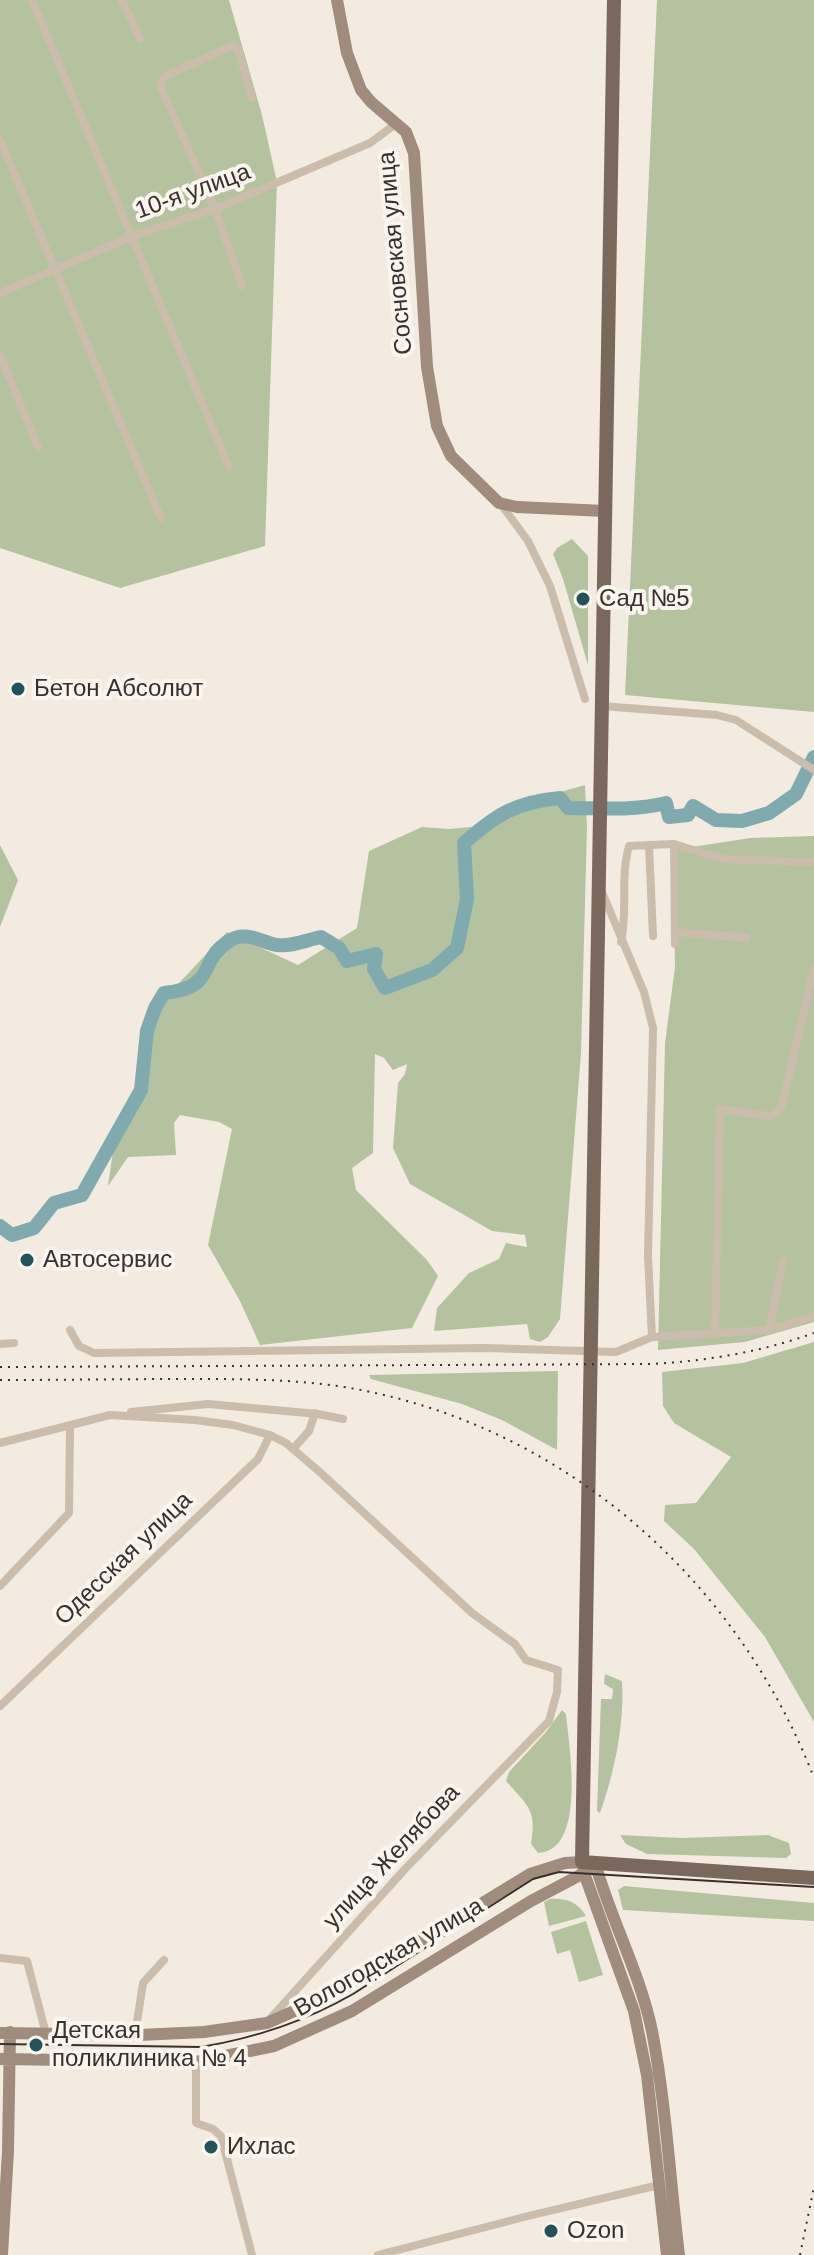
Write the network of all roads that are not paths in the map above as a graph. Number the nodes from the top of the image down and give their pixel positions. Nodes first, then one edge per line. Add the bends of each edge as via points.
1 (32, 0) edge
2 (122, 0) edge
3 (337, 0) edge
4 (614, 0) edge
5 (140, 39) dead end
6 (252, 98) dead end
7 (397, 123) junction
8 (0, 140) edge
9 (215, 209) junction
10 (133, 236) junction
11 (54, 271) junction
12 (242, 286) dead end
13 (0, 293) edge
14 (0, 355) edge
15 (38, 447) dead end
16 (229, 467) dead end
17 (499, 503) junction
18 (605, 511) junction
19 (161, 518) dead end
20 (585, 699) dead end
21 (602, 706) junction
22 (814, 770) edge
23 (674, 844) junction
24 (649, 845) junction
25 (814, 862) edge
26 (599, 884) junction
27 (675, 932) junction
28 (653, 936) dead end
29 (746, 938) dead end
30 (621, 942) junction
31 (675, 944) dead end
32 (814, 969) edge
33 (783, 1261) dead end
34 (814, 1316) edge
35 (70, 1330) dead end
36 (769, 1330) junction
37 (715, 1334) junction
38 (652, 1337) junction
39 (14, 1343) dead end
40 (0, 1344) edge
41 (315, 1413) junction
42 (110, 1415) junction
43 (343, 1419) dead end
44 (70, 1425) junction
45 (270, 1435) junction
46 (0, 1443) edge
47 (293, 1449) junction
48 (0, 1586) edge
49 (0, 1706) edge
50 (587, 1866) junction
51 (814, 1878) edge
52 (0, 1958) edge
53 (164, 1960) dead end
54 (267, 2023) junction
55 (5, 2032) edge
56 (46, 2034) junction
57 (135, 2035) junction
58 (5, 2059) edge
59 (196, 2062) junction
60 (659, 2185) junction
61 (2, 2255) edge
62 (252, 2255) edge
63 (378, 2255) edge
64 (667, 2255) edge
65 (679, 2255) edge

1 - 10 street
2 - 5 street
3 - 7 main road, Сосновская улица via 361,90
4 - 18 main road
6 - 9 street via 233,45 164,77 160,85
7 - 9 street, 10-я улица via 370,143
7 - 17 main road, Сосновская улица via 414,153 427,367 437,426 451,456
8 - 11 street
9 - 10 street, 10-я улица
9 - 12 street
10 - 11 street, 10-я улица
10 - 16 street
11 - 13 street, 10-я улица
11 - 19 street
14 - 15 street
17 - 18 main road
17 - 20 street via 528,541 550,586
18 - 21 main road
21 - 22 street via 736,720
21 - 26 main road
23 - 24 street
23 - 25 street via 723,859
23 - 27 street
24 - 28 street
24 - 30 street via 629,846
26 - 30 street
26 - 50 main road via 583,1817
27 - 29 street
27 - 31 street
30 - 38 street via 644,992 653,1028 648,1256
32 - 37 street via 782,1105 769,1116 720,1109
33 - 36 street
34 - 36 street
35 - 38 street via 79,1346 94,1353 485,1348 616,1352
36 - 37 street
37 - 38 street
39 - 40 street
41 - 42 street via 208,1404
41 - 43 street
41 - 47 street via 309,1431
42 - 44 street
42 - 45 street via 195,1420
44 - 46 street
44 - 48 street via 69,1513
45 - 47 street
45 - 49 street, Одесская улица via 258,1459
47 - 54 street, улица Желябова via 472,1613 515,1644 526,1660 558,1670 549,1721 405,1869
50 - 51 main road, Вологодская улица
50 - 54 main road, Вологодская улица via 565,1863 530,1874 333,1994
50 - 59 main road, Вологодская улица via 352,2011 274,2046
50 - 60 main road via 634,2011
50 - 65 main road via 636,1974 652,2030
52 - 56 street via 27,1961
53 - 57 street via 143,1983
54 - 57 main road, Вологодская улица
55 - 56 main road, Вологодская улица
55 - 58 main road
56 - 57 main road, Вологодская улица
58 - 59 main road, Вологодская улица
58 - 61 main road
59 - 62 street via 196,2123 221,2136
60 - 63 street
60 - 64 main road

